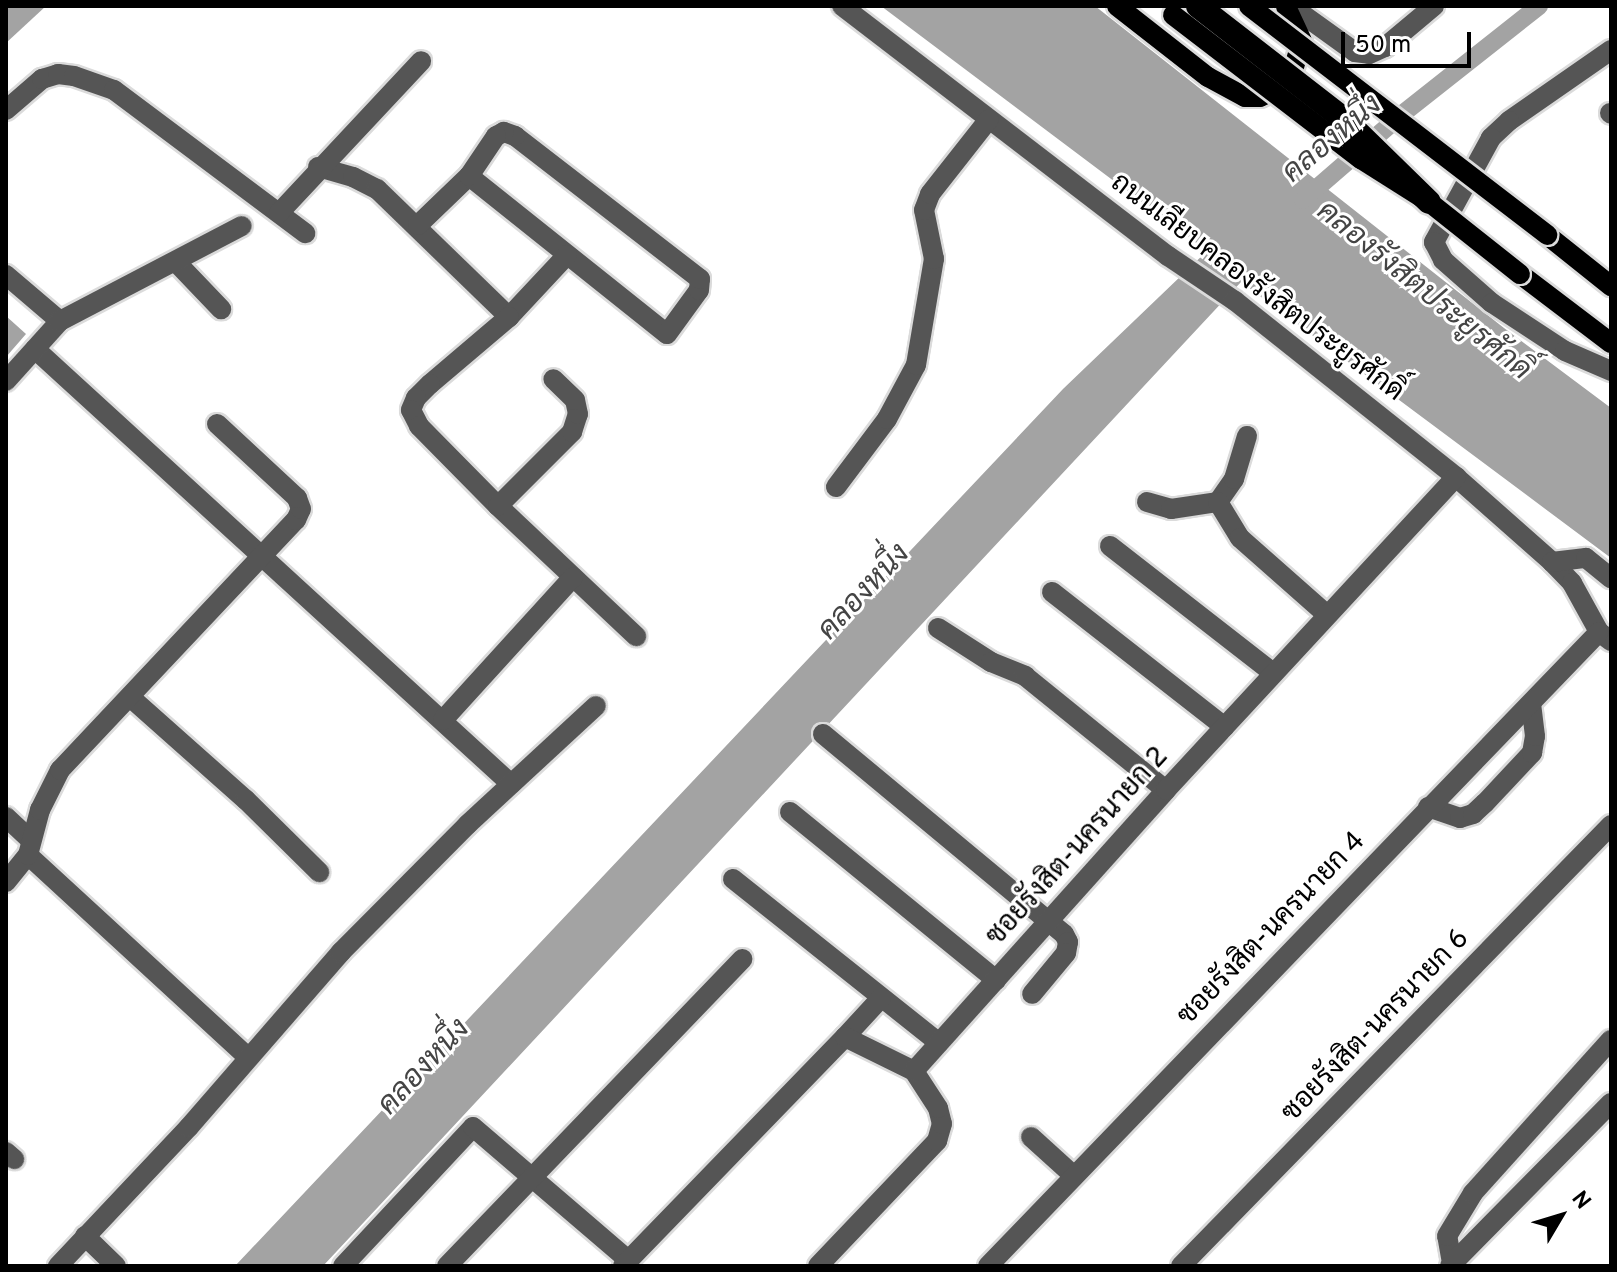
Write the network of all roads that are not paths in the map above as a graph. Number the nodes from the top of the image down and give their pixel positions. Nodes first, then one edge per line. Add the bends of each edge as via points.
1 (842, 6) edge
2 (1117, 6) edge
3 (1198, 6) edge
4 (1249, 6) edge
5 (1288, 6) edge
6 (1434, 6) edge
7 (1167, 10) edge
8 (1611, 50) edge
9 (421, 61) dead end
10 (6, 110) edge
11 (989, 119) junction
12 (318, 167) junction
13 (469, 176) junction
14 (1429, 202) junction
15 (279, 213) junction
16 (418, 225) junction
17 (242, 226) dead end
18 (305, 233) dead end
19 (567, 255) junction
20 (177, 263) junction
21 (6, 275) edge
22 (1611, 286) edge
23 (221, 309) dead end
24 (509, 317) junction
25 (60, 321) junction
26 (1611, 343) edge
27 (35, 349) junction
28 (1611, 371) edge
29 (553, 379) dead end
30 (6, 381) edge
31 (217, 424) dead end
32 (1247, 436) dead end
33 (1456, 477) junction
34 (836, 487) dead end
35 (1147, 502) dead end
36 (1218, 502) junction
37 (498, 506) junction
38 (1110, 546) dead end
39 (261, 554) junction
40 (1552, 562) junction
41 (573, 577) junction
42 (1611, 578) edge
43 (1052, 592) dead end
44 (1327, 615) junction
45 (938, 628) dead end
46 (636, 636) dead end
47 (1605, 636) edge
48 (1273, 673) junction
49 (130, 697) junction
50 (1531, 705) junction
51 (596, 706) dead end
52 (443, 720) junction
53 (1225, 727) junction
54 (823, 734) dead end
55 (511, 784) junction
56 (1166, 790) junction
57 (1428, 807) junction
58 (790, 812) dead end
59 (6, 817) edge
60 (1611, 825) edge
61 (30, 848) junction
62 (319, 872) dead end
63 (733, 879) dead end
64 (6, 882) edge
65 (1050, 920) junction
66 (742, 959) dead end
67 (996, 980) junction
68 (1032, 994) dead end
69 (881, 998) junction
70 (845, 1037) junction
71 (1611, 1040) edge
72 (939, 1043) junction
73 (248, 1057) junction
74 (914, 1071) junction
75 (1611, 1103) edge
76 (1031, 1137) dead end
77 (534, 1176) junction
78 (1074, 1176) junction
79 (85, 1236) junction
80 (625, 1263) edge
81 (1451, 1265) edge
82 (58, 1266) edge
83 (116, 1266) edge
84 (343, 1266) edge
85 (447, 1266) edge
86 (818, 1266) edge
87 (988, 1266) edge
88 (1181, 1266) edge

1 - 11 street, ถนนเลียบคลองรังสิตประยูรศักดิ์
2 - 5 main road via 1208,77 1245,97 1260,97 1293,70 1302,41
3 - 14 highway, bridge via 1345,120
4 - 22 main road, bridge
5 - 6 street via 1355,52 1369,54
7 - 14 main road, bridge via 1361,159
8 - 28 street via 1491,138 1434,242 1443,260 1492,303 1565,351
9 - 12 street
10 - 15 street via 42,79 58,74 93,81 114,90
11 - 33 street, ถนนเลียบคลองรังสิตประยูรศักดิ์ via 1235,301
11 - 34 street via 930,194 924,210 934,259 916,365 887,419
12 - 15 street
12 - 16 street via 377,189
13 - 16 street
13 - 19 street
13 - 19 street via 496,136 515,136 700,279 699,290 667,334
14 - 26 main road, bridge
15 - 18 street
16 - 24 street
17 - 20 street
19 - 24 street
20 - 23 street
20 - 25 street
21 - 25 street
24 - 37 street via 430,384 411,410 419,426
25 - 27 street
27 - 30 street
27 - 39 street
29 - 37 street via 575,400 578,414 572,432
31 - 39 street via 297,498 301,509
32 - 36 street via 1234,479
33 - 40 street, ถนนเลียบคลองรังสิตประยูรศักดิ์
33 - 44 street, ซอยรังสิต-นครนายก 2
35 - 36 street via 1171,509
36 - 44 street via 1240,538
37 - 41 street
38 - 48 street
39 - 49 street
39 - 52 street
40 - 42 street via 1586,558
40 - 47 street, ถนนเลียบคลองรังสิตประยูรศักดิ์ via 1572,583
41 - 46 street
41 - 52 street
43 - 53 street
44 - 48 street, ซอยรังสิต-นครนายก 2
45 - 56 street via 991,662 1025,676
47 - 50 street, ซอยรังสิต-นครนายก 4
48 - 53 street, ซอยรังสิต-นครนายก 2
49 - 61 street via 60,770 40,810
49 - 62 street
50 - 57 street, ซอยรังสิต-นครนายก 4
50 - 57 street via 1532,753 1485,803 1460,818
51 - 55 street
52 - 55 street
53 - 56 street, ซอยรังสิต-นครนายก 2
54 - 65 street
55 - 73 street via 341,952
56 - 65 street, ซอยรังสิต-นครนายก 2
57 - 78 street, ซอยรังสิต-นครนายก 4
58 - 67 street
59 - 61 street
60 - 88 street, ซอยรังสิต-นครนายก 6
61 - 64 street
61 - 73 street
63 - 69 street
65 - 67 street, ซอยรังสิต-นครนายก 2
65 - 68 street via 1068,942 1066,953
66 - 77 street
67 - 72 street, ซอยรังสิต-นครนายก 2
69 - 70 street
69 - 72 street
70 - 74 street
70 - 80 street
71 - 81 street via 1473,1193 1447,1236
72 - 74 street, ซอยรังสิต-นครนายก 2
73 - 79 street
74 - 86 street via 938,1108 942,1124 937,1141
75 - 81 street
76 - 78 street
77 - 80 street
77 - 84 street via 476,1128 470,1129
77 - 85 street
78 - 87 street, ซอยรังสิต-นครนายก 4
79 - 82 street
79 - 83 street

